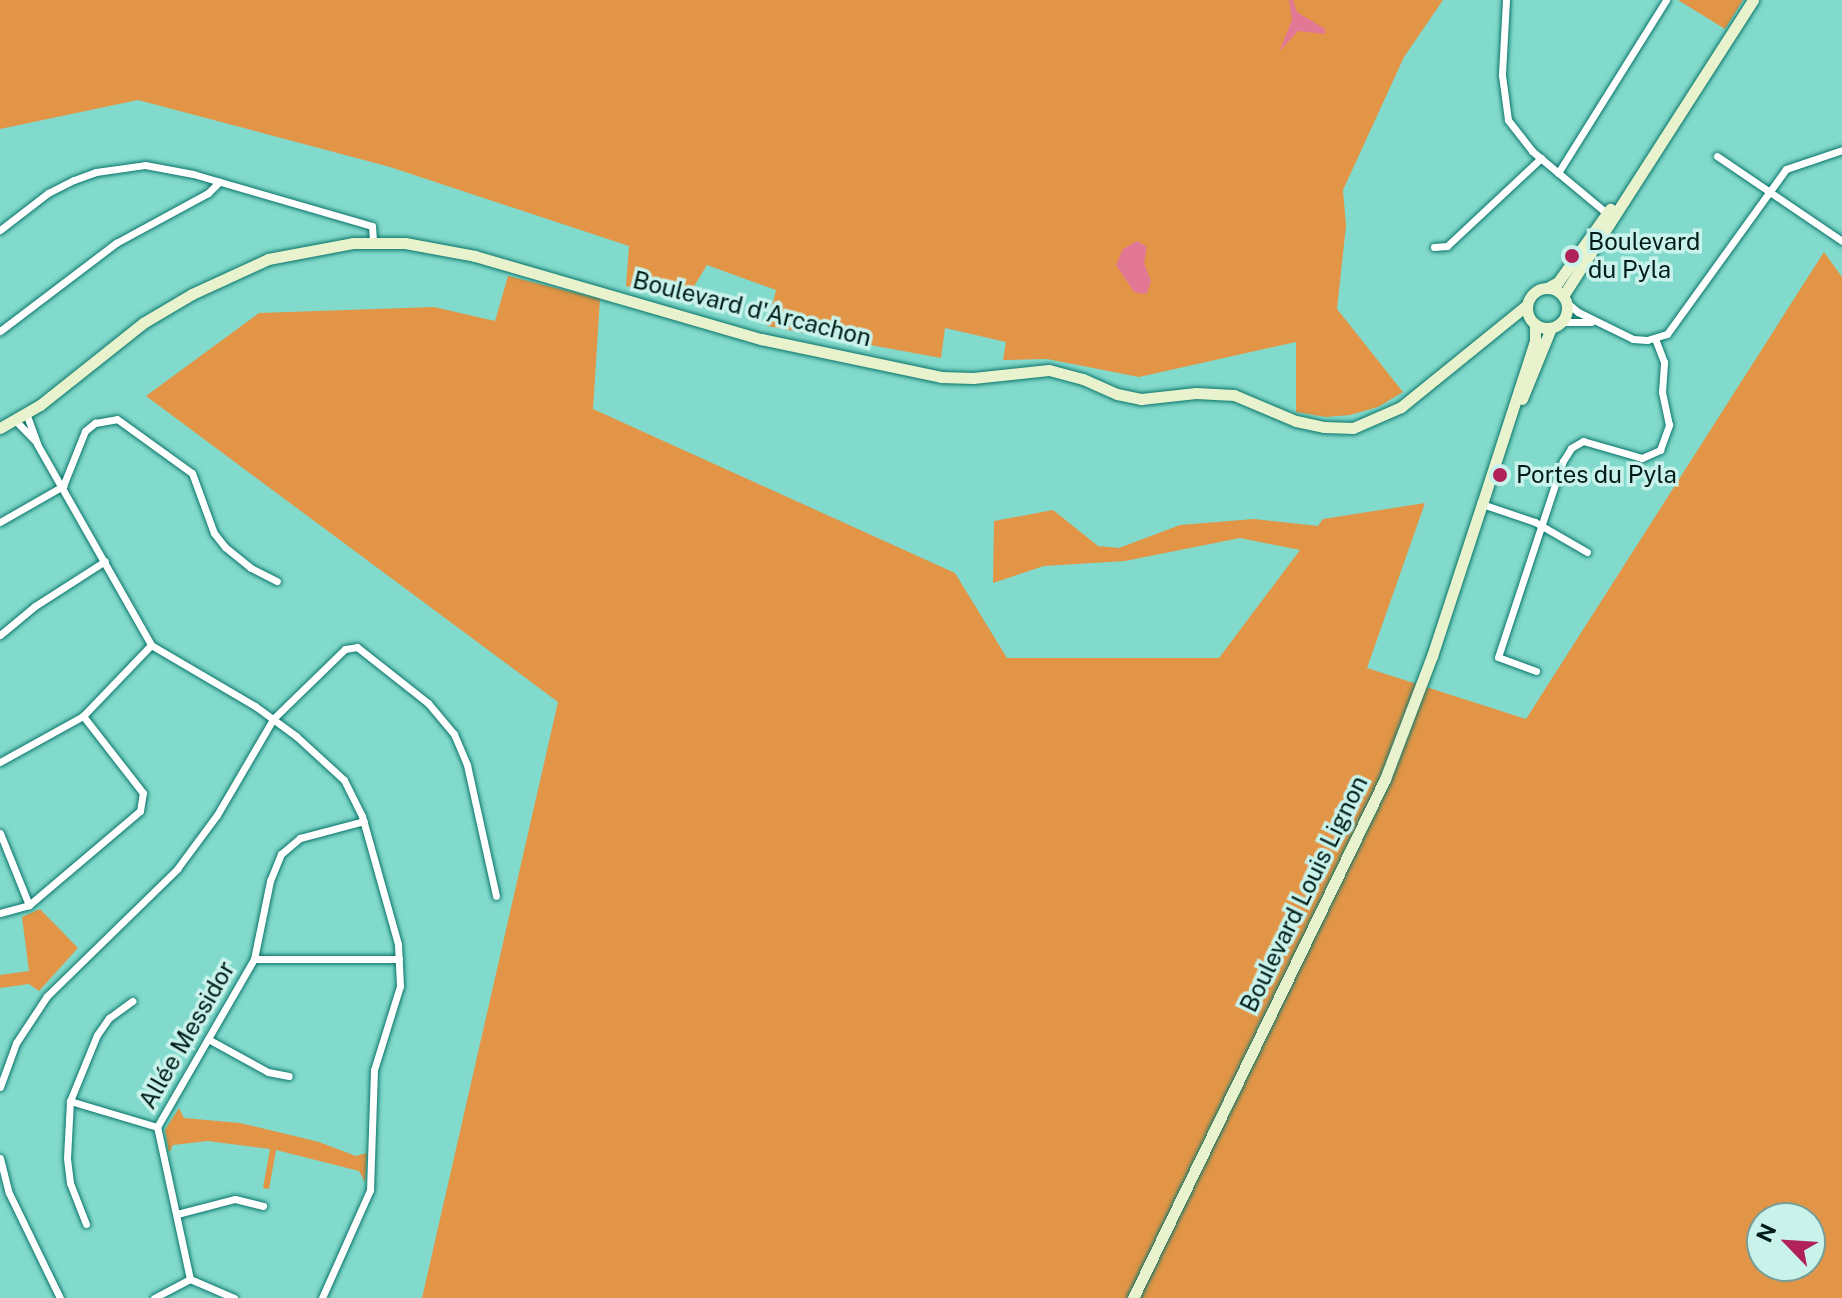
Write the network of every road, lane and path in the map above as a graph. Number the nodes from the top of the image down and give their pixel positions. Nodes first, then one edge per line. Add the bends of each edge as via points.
1 (1506, 0) edge
2 (1666, 0) edge
3 (1753, 0) edge
4 (1842, 151) edge
5 (1717, 156) dead end
6 (1541, 158) junction
7 (1558, 173) junction
8 (219, 182) junction
9 (1769, 191) junction
10 (1609, 216) junction
11 (0, 230) edge
12 (373, 241) junction
13 (1842, 241) edge
14 (1434, 247) dead end
15 (1547, 288) junction
16 (1565, 299) junction
17 (1527, 305) junction
18 (1503, 322) junction
19 (1533, 323) junction
20 (1601, 324) junction
21 (1556, 325) junction
22 (0, 331) edge
23 (1655, 339) junction
24 (26, 413) junction
25 (15, 420) junction
26 (0, 428) edge
27 (37, 444) junction
28 (63, 486) junction
29 (1484, 500) junction
30 (0, 522) edge
31 (1542, 525) junction
32 (1587, 552) dead end
33 (105, 561) junction
34 (277, 581) dead end
35 (0, 635) edge
36 (151, 645) junction
37 (1536, 671) dead end
38 (83, 716) junction
39 (273, 719) junction
40 (0, 762) edge
41 (364, 821) junction
42 (0, 833) edge
43 (496, 896) dead end
44 (29, 905) junction
45 (0, 913) edge
46 (254, 959) junction
47 (399, 959) junction
48 (132, 1001) dead end
49 (208, 1039) junction
50 (4, 1066) edge
51 (289, 1076) dead end
52 (0, 1087) edge
53 (70, 1101) junction
54 (157, 1127) junction
55 (0, 1158) edge
56 (263, 1206) dead end
57 (177, 1214) junction
58 (86, 1224) dead end
59 (190, 1279) junction
60 (60, 1298) edge
61 (154, 1298) edge
62 (234, 1298) edge
63 (322, 1298) edge
64 (1133, 1298) edge

1 - 6 street via 1505,113
2 - 7 street
3 - 10 main road
4 - 9 street via 1795,163
5 - 9 street
6 - 7 street
6 - 14 street via 1447,246
7 - 10 street
8 - 11 street via 156,165 96,172 48,193
8 - 12 street via 372,226
8 - 22 street via 116,243
9 - 13 street
9 - 23 street via 1673,329
10 - 15 main road via 1558,282
10 - 16 main road
12 - 18 main road, Boulevard d'Arcachon via 475,256 761,339 917,372 973,378 1049,370 1141,399 1234,395 1324,427 1353,428 1401,407
12 - 24 main road, Boulevard d'Arcachon via 268,259 192,294 143,323
15 - 16 main road
15 - 17 main road via 1532,295
16 - 20 street
16 - 21 main road
17 - 18 main road, Boulevard d'Arcachon
17 - 19 main road
18 - 19 main road
19 - 21 main road
19 - 29 main road via 1535,341
20 - 21 street via 1581,320
20 - 23 street via 1633,339
21 - 29 main road
23 - 31 street via 1664,362 1662,392 1669,425 1662,447 1642,458 1593,441 1578,443 1563,461
24 - 25 main road, Boulevard d'Arcachon
24 - 27 street
25 - 26 main road, Boulevard d'Arcachon
25 - 27 street
27 - 28 street
28 - 30 street
28 - 33 street
28 - 34 street via 85,431 117,419 192,473 220,540 251,568
29 - 31 street
29 - 64 main road, Boulevard Louis Lignon via 1385,779
31 - 32 street
31 - 37 street via 1498,657
33 - 35 street
33 - 36 street
36 - 38 street
36 - 39 street
38 - 40 street
38 - 44 street via 143,793 140,811
39 - 41 street via 344,780
39 - 43 street via 345,649 357,647 440,714 462,750
39 - 50 street via 217,815 177,869 47,996
41 - 46 street, Allée Messidor via 300,838 281,854
41 - 47 street
42 - 44 street
44 - 45 street
46 - 47 street
46 - 49 street, Allée Messidor
47 - 63 street via 400,986 374,1070 370,1190
48 - 53 street via 97,1035
49 - 51 street via 268,1072
49 - 54 street, Allée Messidor
50 - 52 street
53 - 54 street
53 - 58 street via 68,1171
54 - 57 street, Allée Messidor
55 - 60 street via 9,1193
56 - 57 street via 235,1199
57 - 59 street, Allée Messidor
59 - 61 street
59 - 62 street

